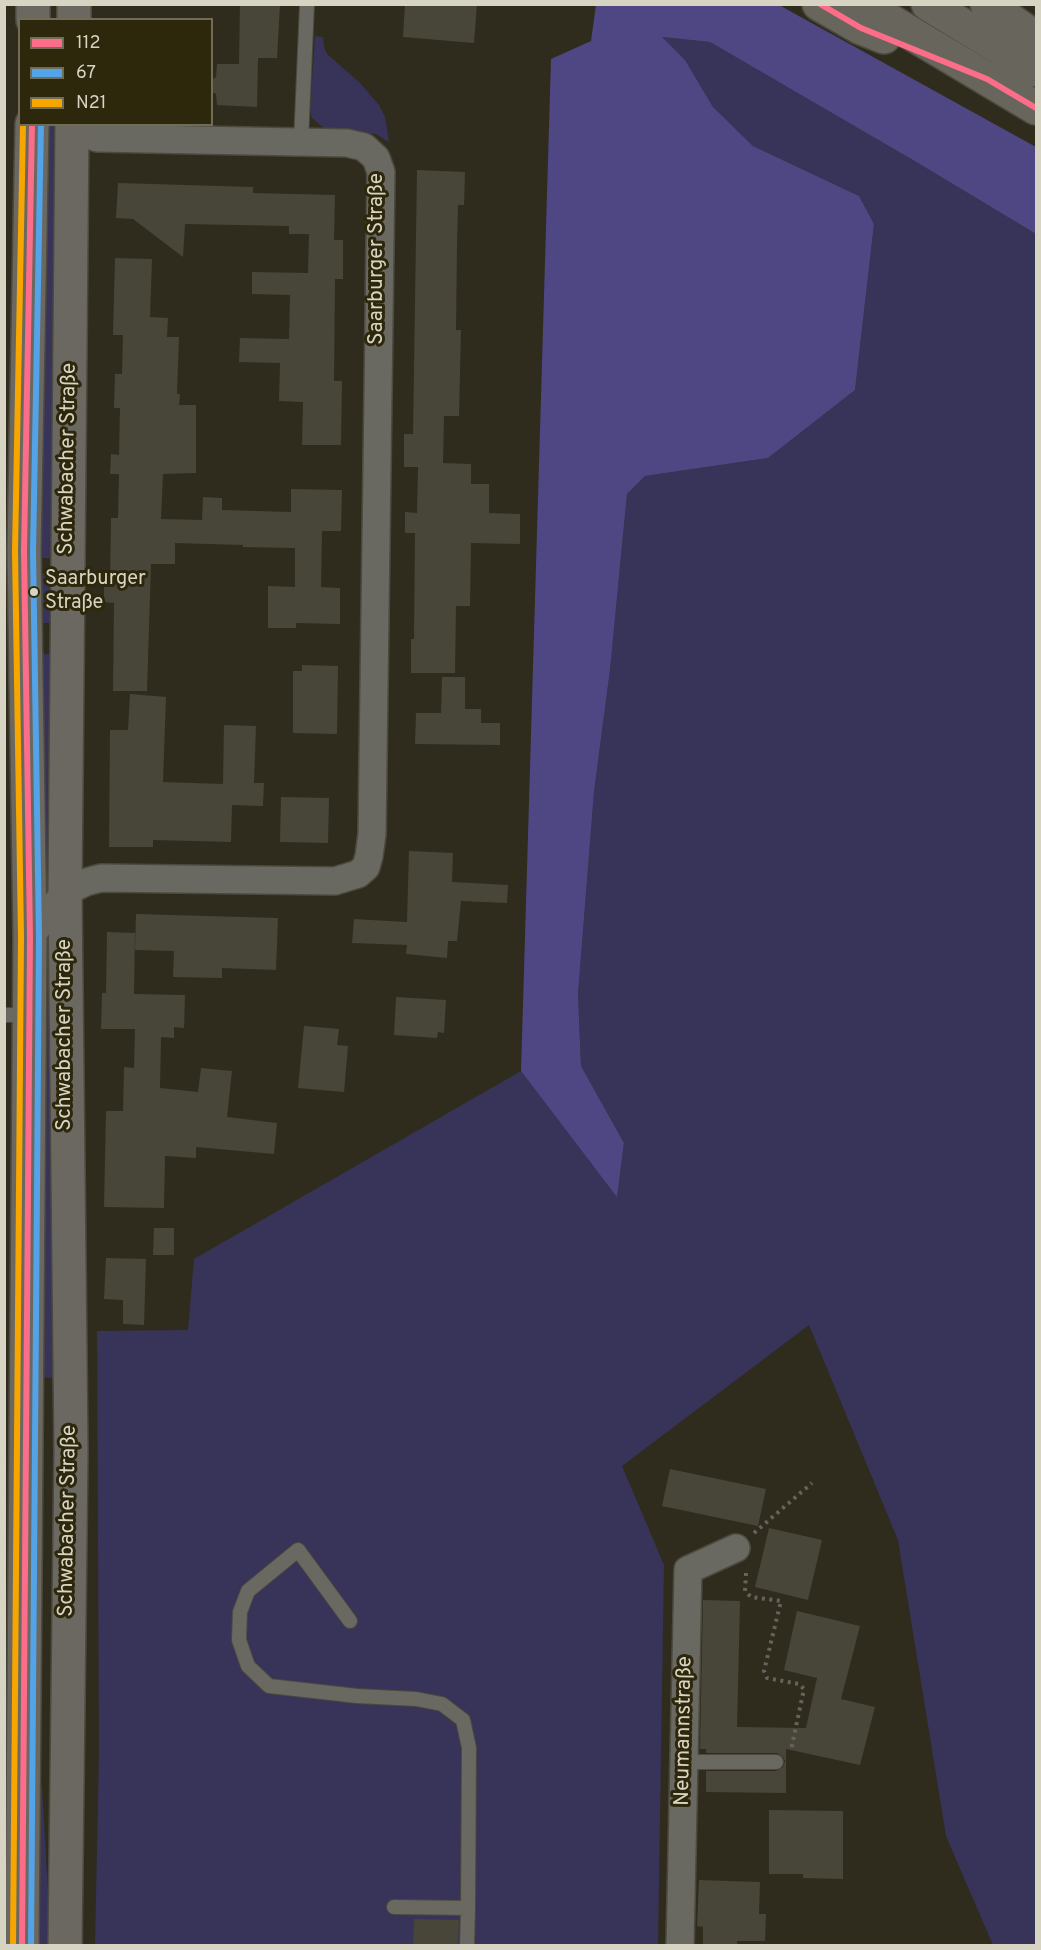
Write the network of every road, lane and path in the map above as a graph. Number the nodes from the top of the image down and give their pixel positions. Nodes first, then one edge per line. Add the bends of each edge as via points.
1 (307, 4) edge
2 (819, 4) edge
3 (862, 4) edge
4 (928, 4) edge
5 (987, 4) edge
6 (1036, 38) edge
7 (1036, 70) edge
8 (987, 79) junction
9 (1036, 108) edge
10 (32, 126) edge
11 (71, 126) edge
12 (301, 142) junction
13 (15, 631) edge
14 (65, 892) junction
15 (30, 937) junction
16 (17, 1015) edge
17 (16, 1451) edge
18 (71, 1451) junction
19 (812, 1483) dead end
20 (764, 1524) dead end
21 (736, 1548) joint
22 (350, 1621) dead end
23 (684, 1762) junction
24 (776, 1762) joint
25 (394, 1907) dead end
26 (468, 1908) junction
27 (22, 1946) edge
28 (65, 1946) edge
29 (467, 1946) edge
30 (680, 1946) edge

1 - 12 lane
2 - 8 highway via 861,28
3 - 8 highway
4 - 7 highway
5 - 6 highway
8 - 9 highway
10 - 13 main road, Schwabacher Straße via 24,551
11 - 12 street, Saarburger Straße via 97,138
11 - 14 main road, Schwabacher Straße
12 - 14 street, Saarburger Straße via 364,147 376,158 381,172 372,834 366,867 358,874 335,881 101,878
13 - 15 main road, Schwabacher Straße via 26,786
14 - 15 street, Saarburger Straße
14 - 18 main road, Schwabacher Straße
15 - 16 main road, Schwabacher Straße
16 - 17 main road, Schwabacher Straße via 26,1377
17 - 18 main road
17 - 27 main road, Schwabacher Straße
18 - 28 main road, Schwabacher Straße
19 - 20 path
21 - 23 street, Neumannstraße via 688,1570
21 - 24 path via 746,1568 745,1591 751,1597 781,1601 764,1671 767,1678 799,1684 804,1689 788,1762
22 - 26 lane via 298,1550 248,1591 240,1612 239,1640 248,1666 269,1686 416,1699 442,1704 463,1720 469,1748
23 - 24 lane
23 - 30 street, Neumannstraße
25 - 26 lane
26 - 29 lane

